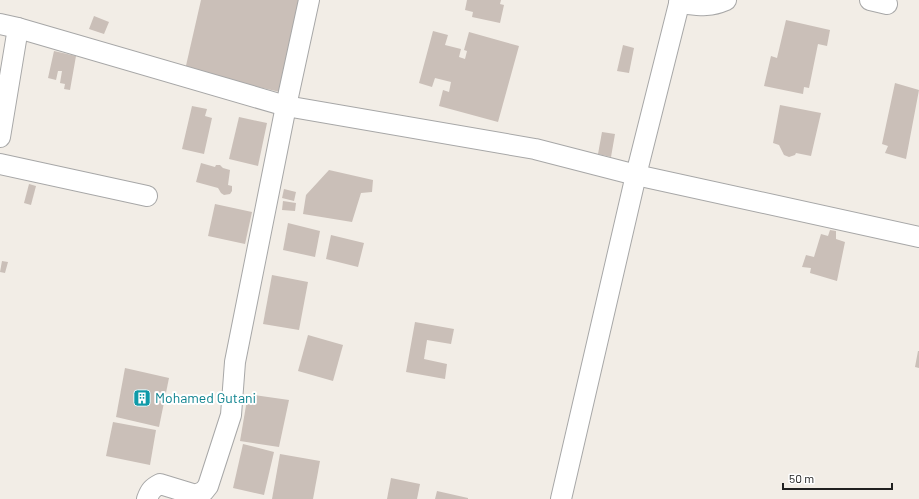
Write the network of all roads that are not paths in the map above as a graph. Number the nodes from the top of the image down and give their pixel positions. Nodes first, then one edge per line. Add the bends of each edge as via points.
1 (309, 0) edge
2 (726, 0) edge
3 (680, 2) edge
4 (9, 26) edge
5 (286, 106) junction
6 (0, 137) edge
7 (0, 164) edge
8 (636, 175) junction
9 (147, 196) dead end
10 (919, 237) edge
11 (147, 499) edge
12 (561, 499) edge

1 - 5 street
2 - 3 street via 705,6
3 - 8 street
4 - 5 street
4 - 6 street
5 - 8 street via 536,149
5 - 11 street via 235,362 231,415 208,486 196,495 160,484 149,492
7 - 9 street
8 - 10 street
8 - 12 street

